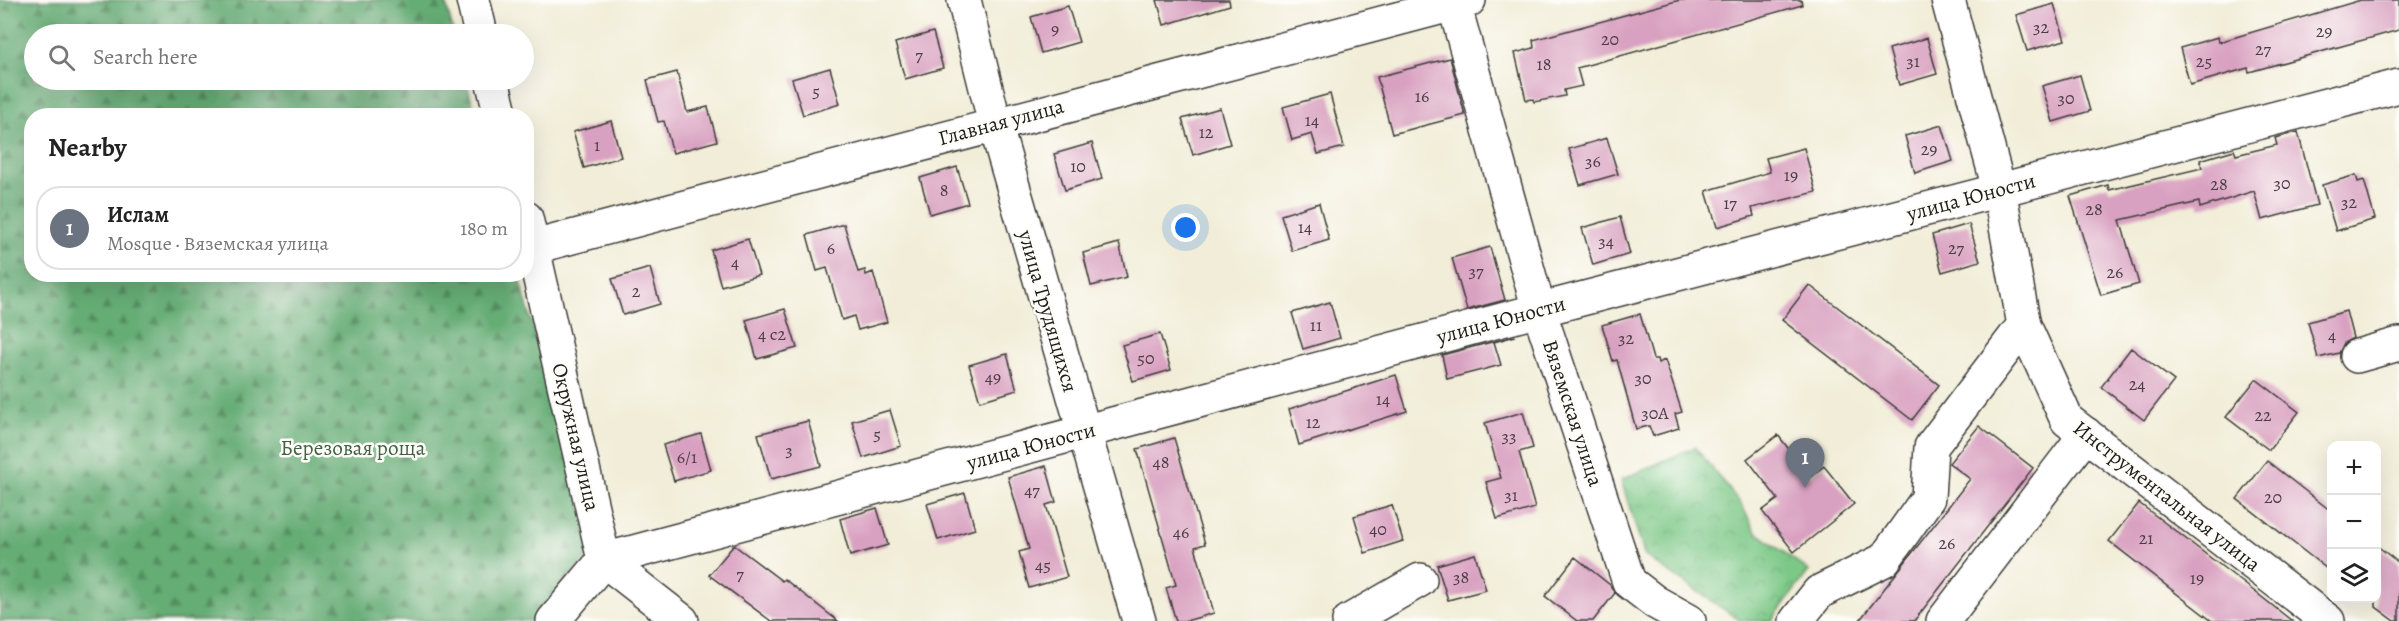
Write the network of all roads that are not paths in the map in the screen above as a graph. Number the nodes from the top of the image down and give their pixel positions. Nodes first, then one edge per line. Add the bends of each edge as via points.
1 (473, 0) edge
2 (964, 0) edge
3 (1948, 0) edge
4 (1459, 1) edge
5 (479, 24) edge
6 (2399, 86) edge
7 (494, 90) edge
8 (499, 108) edge
9 (995, 124) junction
10 (1999, 189) junction
11 (534, 231) edge
12 (534, 250) edge
13 (1539, 310) junction
14 (2024, 325) junction
15 (2399, 344) edge
16 (2357, 356) dead end
17 (1082, 432) junction
18 (2086, 434) junction
19 (604, 560) junction
20 (1420, 580) dead end
21 (553, 621) edge
22 (682, 621) edge
23 (1139, 621) edge
24 (1349, 621) edge
25 (1689, 621) edge
26 (1796, 621) edge
27 (1942, 621) edge
28 (2328, 621) edge

1 - 5 street
2 - 9 street, улица Трудящихся
3 - 10 street, Инструментальная улица
4 - 9 street, Главная улица
4 - 13 street, Вяземская улица
6 - 10 street, улица Юности
7 - 8 street
9 - 11 street, Главная улица
9 - 17 street, улица Трудящихся
10 - 13 street, улица Юности
10 - 14 street, Инструментальная улица
12 - 19 street, Окружная улица
13 - 17 street, улица Юности
13 - 25 street, Вяземская улица via 1629,582
14 - 18 street, Инструментальная улица via 2067,420
14 - 26 street via 1930,447 1928,498 1884,560 1819,592
15 - 16 street
17 - 19 street, улица Юности
17 - 23 street, улица Трудящихся
18 - 27 street
18 - 28 street, Инструментальная улица
19 - 21 street
19 - 22 street
20 - 24 street

